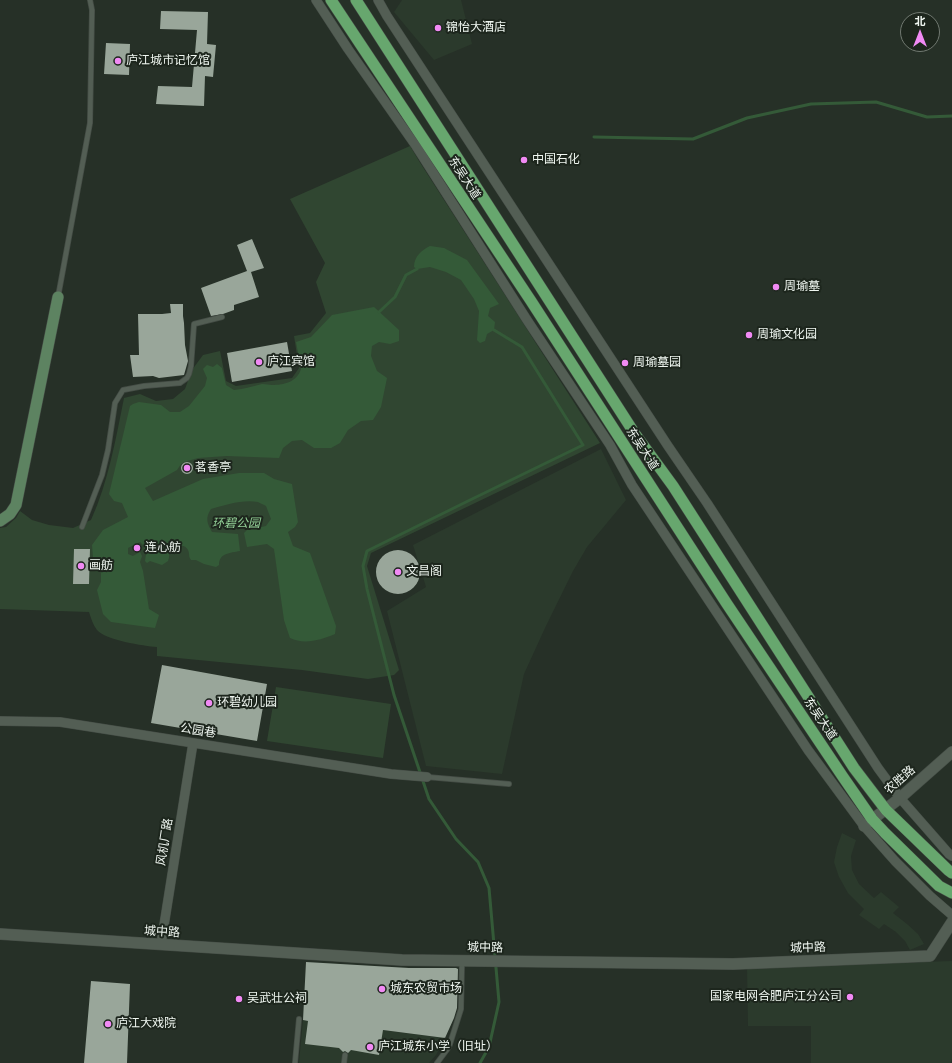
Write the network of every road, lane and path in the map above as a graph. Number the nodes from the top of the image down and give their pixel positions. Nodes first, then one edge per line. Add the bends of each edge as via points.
1 (90, 0) edge
2 (316, 0) edge
3 (331, 0) edge
4 (356, 0) edge
5 (378, 0) edge
6 (58, 297) joint
7 (222, 317) dead end
8 (0, 521) edge
9 (82, 527) dead end
10 (0, 721) edge
11 (193, 743) junction
12 (952, 752) edge
13 (427, 777) joint
14 (509, 784) dead end
15 (900, 798) junction
16 (886, 810) junction
17 (868, 822) junction
18 (952, 856) edge
19 (952, 873) edge
20 (952, 893) edge
21 (952, 915) edge
22 (952, 922) edge
23 (0, 934) edge
24 (161, 944) junction
25 (462, 961) junction
26 (299, 1019) dead end
27 (345, 1055) dead end
28 (295, 1063) edge
29 (344, 1063) edge
30 (437, 1063) edge

1 - 6 lane via 90,123
2 - 17 street via 416,146 610,445 632,485 808,750
3 - 17 main road, 东吴大道 via 843,777
4 - 16 main road, 东吴大道 via 635,434 673,486 854,768
5 - 15 street
6 - 8 main road via 16,505 10,514
7 - 9 lane via 194,324 191,366 187,378 180,383 123,390 115,403 102,475
10 - 11 street, 公园巷 via 60,722
11 - 13 street, 公园巷 via 391,774
11 - 24 street, 风机厂路
12 - 15 street, 农胜路
13 - 14 lane
15 - 16 street, 农胜路
15 - 18 street
16 - 17 street, 农胜路
16 - 19 main road, 东吴大道
17 - 20 main road, 东吴大道 via 885,833 940,886
17 - 21 street via 895,860
22 - 25 street, 城中路 via 930,956 733,964
23 - 24 street, 城中路
24 - 25 street, 城中路 via 402,960
25 - 30 lane via 461,1009 449,1047
26 - 28 lane
27 - 29 lane

